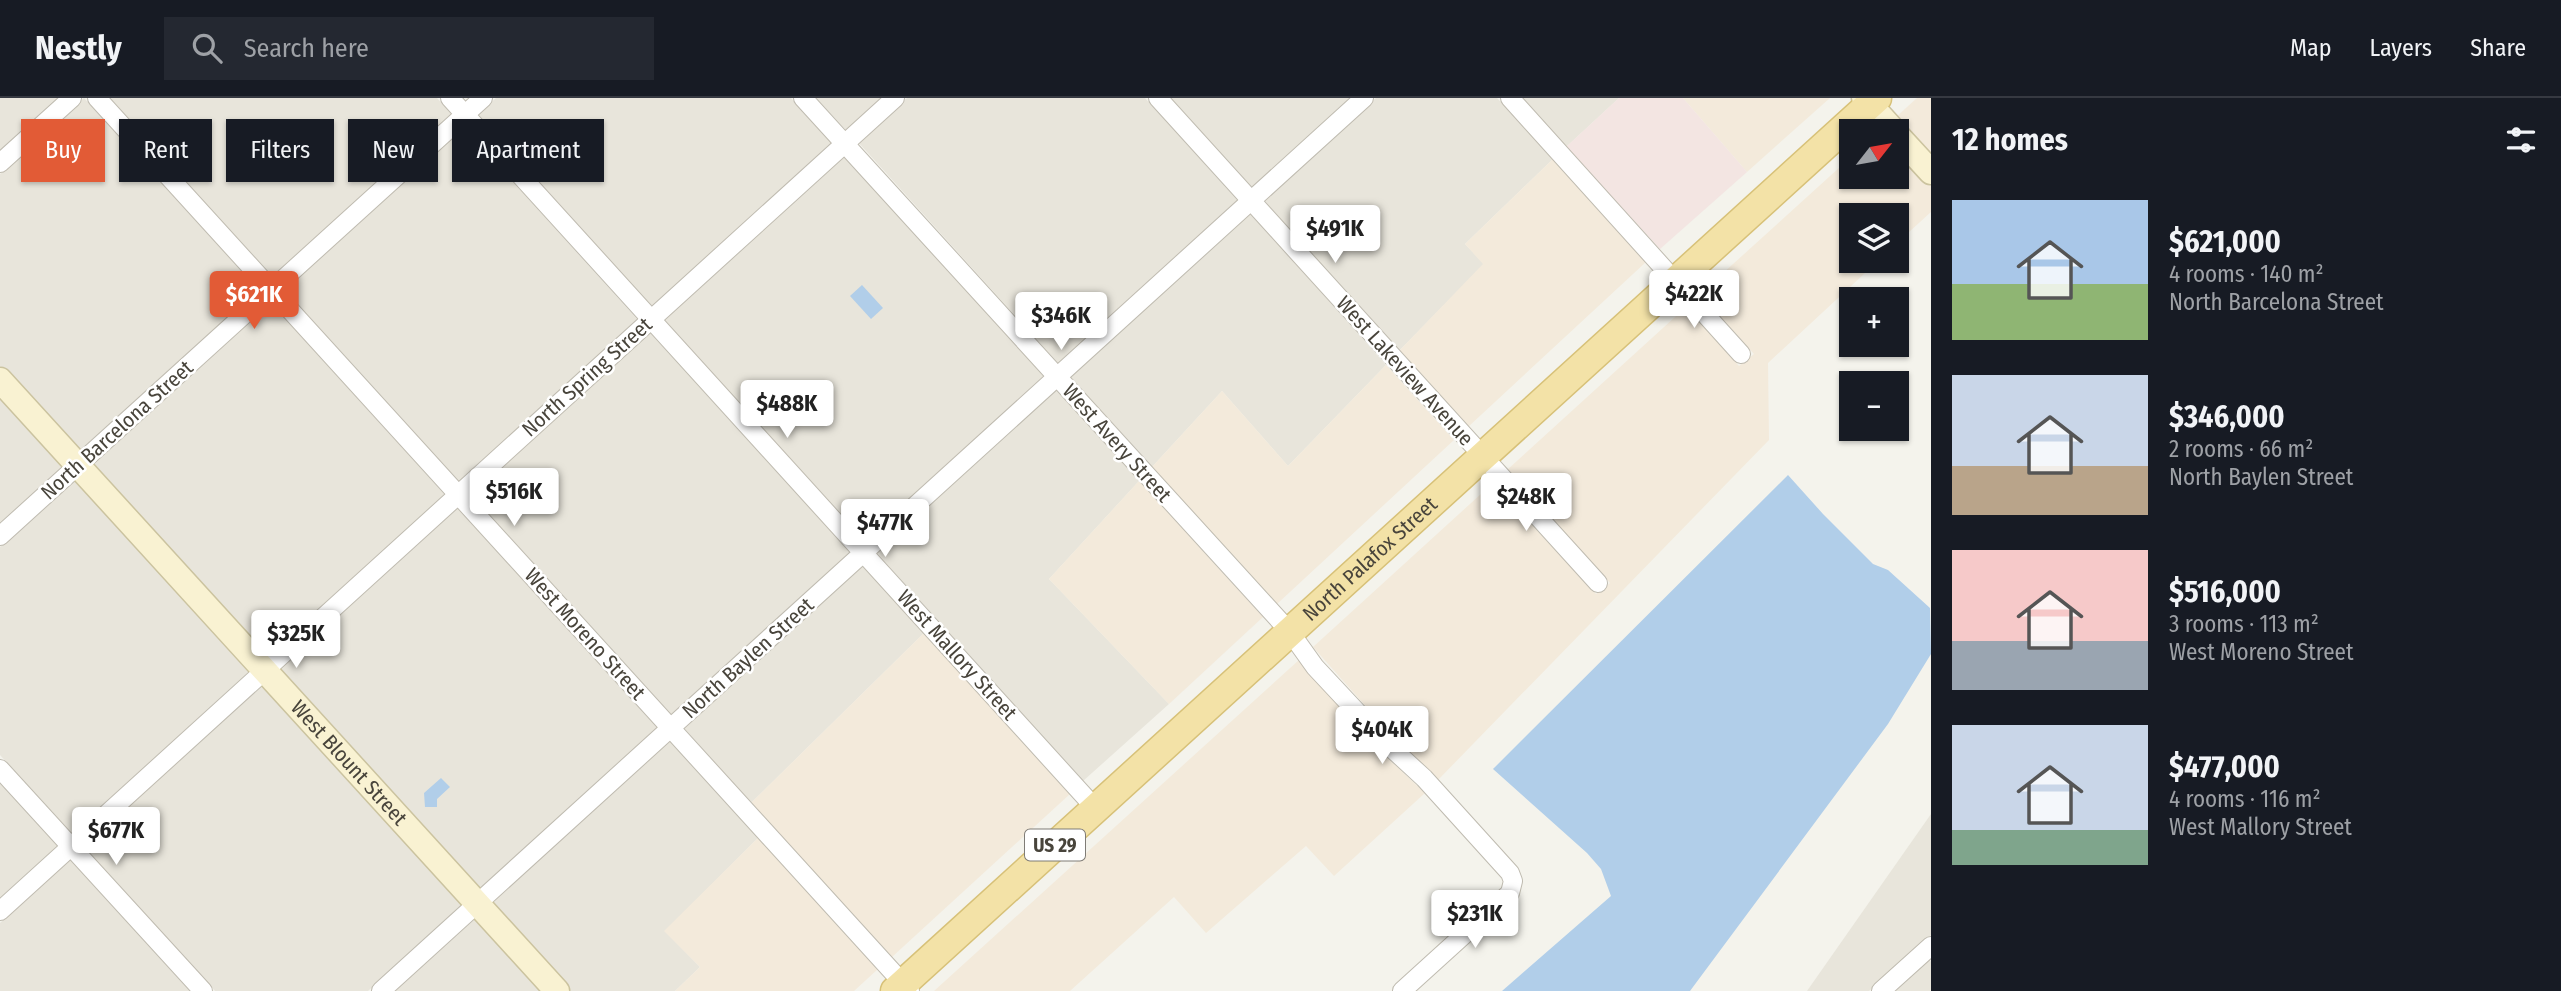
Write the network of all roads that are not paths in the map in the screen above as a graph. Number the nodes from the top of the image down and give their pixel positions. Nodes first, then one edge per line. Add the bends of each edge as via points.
1 (72, 98) edge
2 (97, 98) edge
3 (450, 98) edge
4 (483, 98) edge
5 (803, 98) edge
6 (895, 98) edge
7 (1158, 98) edge
8 (1363, 98) edge
9 (1510, 98) edge
10 (1870, 100) edge
11 (465, 115) junction
12 (1885, 119) edge
13 (845, 142) junction
14 (1909, 147) edge
15 (0, 163) edge
16 (1931, 172) edge
17 (1251, 201) junction
18 (1675, 281) junction
19 (271, 290) junction
20 (651, 320) junction
21 (1741, 354) dead end
22 (1058, 377) junction
23 (0, 380) edge
24 (1482, 457) junction
25 (78, 466) junction
26 (458, 495) junction
27 (0, 536) edge
28 (864, 553) junction
29 (1598, 583) dead end
30 (1290, 632) junction
31 (265, 670) junction
32 (671, 728) junction
33 (0, 768) edge
34 (1096, 809) junction
35 (71, 846) junction
36 (477, 903) junction
37 (0, 911) edge
38 (1931, 947) edge
39 (903, 989) edge
40 (203, 991) edge
41 (381, 991) edge
42 (557, 991) edge
43 (1402, 991) edge
44 (1881, 991) edge

1 - 15 street
2 - 19 street, West Moreno Street
3 - 11 street, West Mallory Street
4 - 11 street, North Barcelona Street
5 - 13 street, West Avery Street
6 - 13 street, North Spring Street
7 - 17 street, West Lakeview Avenue
8 - 17 street, North Baylen Street
9 - 18 street
10 - 12 street
10 - 18 main road, North Palafox Street / US 29
11 - 19 street, North Barcelona Street
11 - 20 street, West Mallory Street
13 - 20 street, North Spring Street
13 - 22 street, West Avery Street
14 - 16 street
17 - 22 street, North Baylen Street
17 - 24 street, West Lakeview Avenue
18 - 21 street
18 - 24 main road, North Palafox Street / US 29
19 - 25 street, North Barcelona Street
19 - 26 street, West Moreno Street
20 - 26 street, North Spring Street
20 - 28 street, West Mallory Street
22 - 28 street, North Baylen Street
22 - 30 street, West Avery Street
23 - 25 street, West Blount Street
24 - 29 street, West Lakeview Avenue
24 - 30 main road, North Palafox Street / US 29
25 - 27 street, North Barcelona Street
25 - 31 street, West Blount Street
26 - 31 street, North Spring Street
26 - 32 street, West Moreno Street
28 - 32 street, North Baylen Street
28 - 34 street, West Mallory Street
30 - 34 main road, North Palafox Street / US 29
30 - 43 street, West Avery Street via 1333,686 1510,873 1510,893
31 - 35 street, North Spring Street
31 - 36 street, West Blount Street
32 - 36 street, North Baylen Street
32 - 39 street, West Moreno Street
33 - 35 street
34 - 39 main road, North Palafox Street / US 29
35 - 37 street, North Spring Street
35 - 40 street
36 - 41 street, North Baylen Street
36 - 42 street, West Blount Street
38 - 44 street

